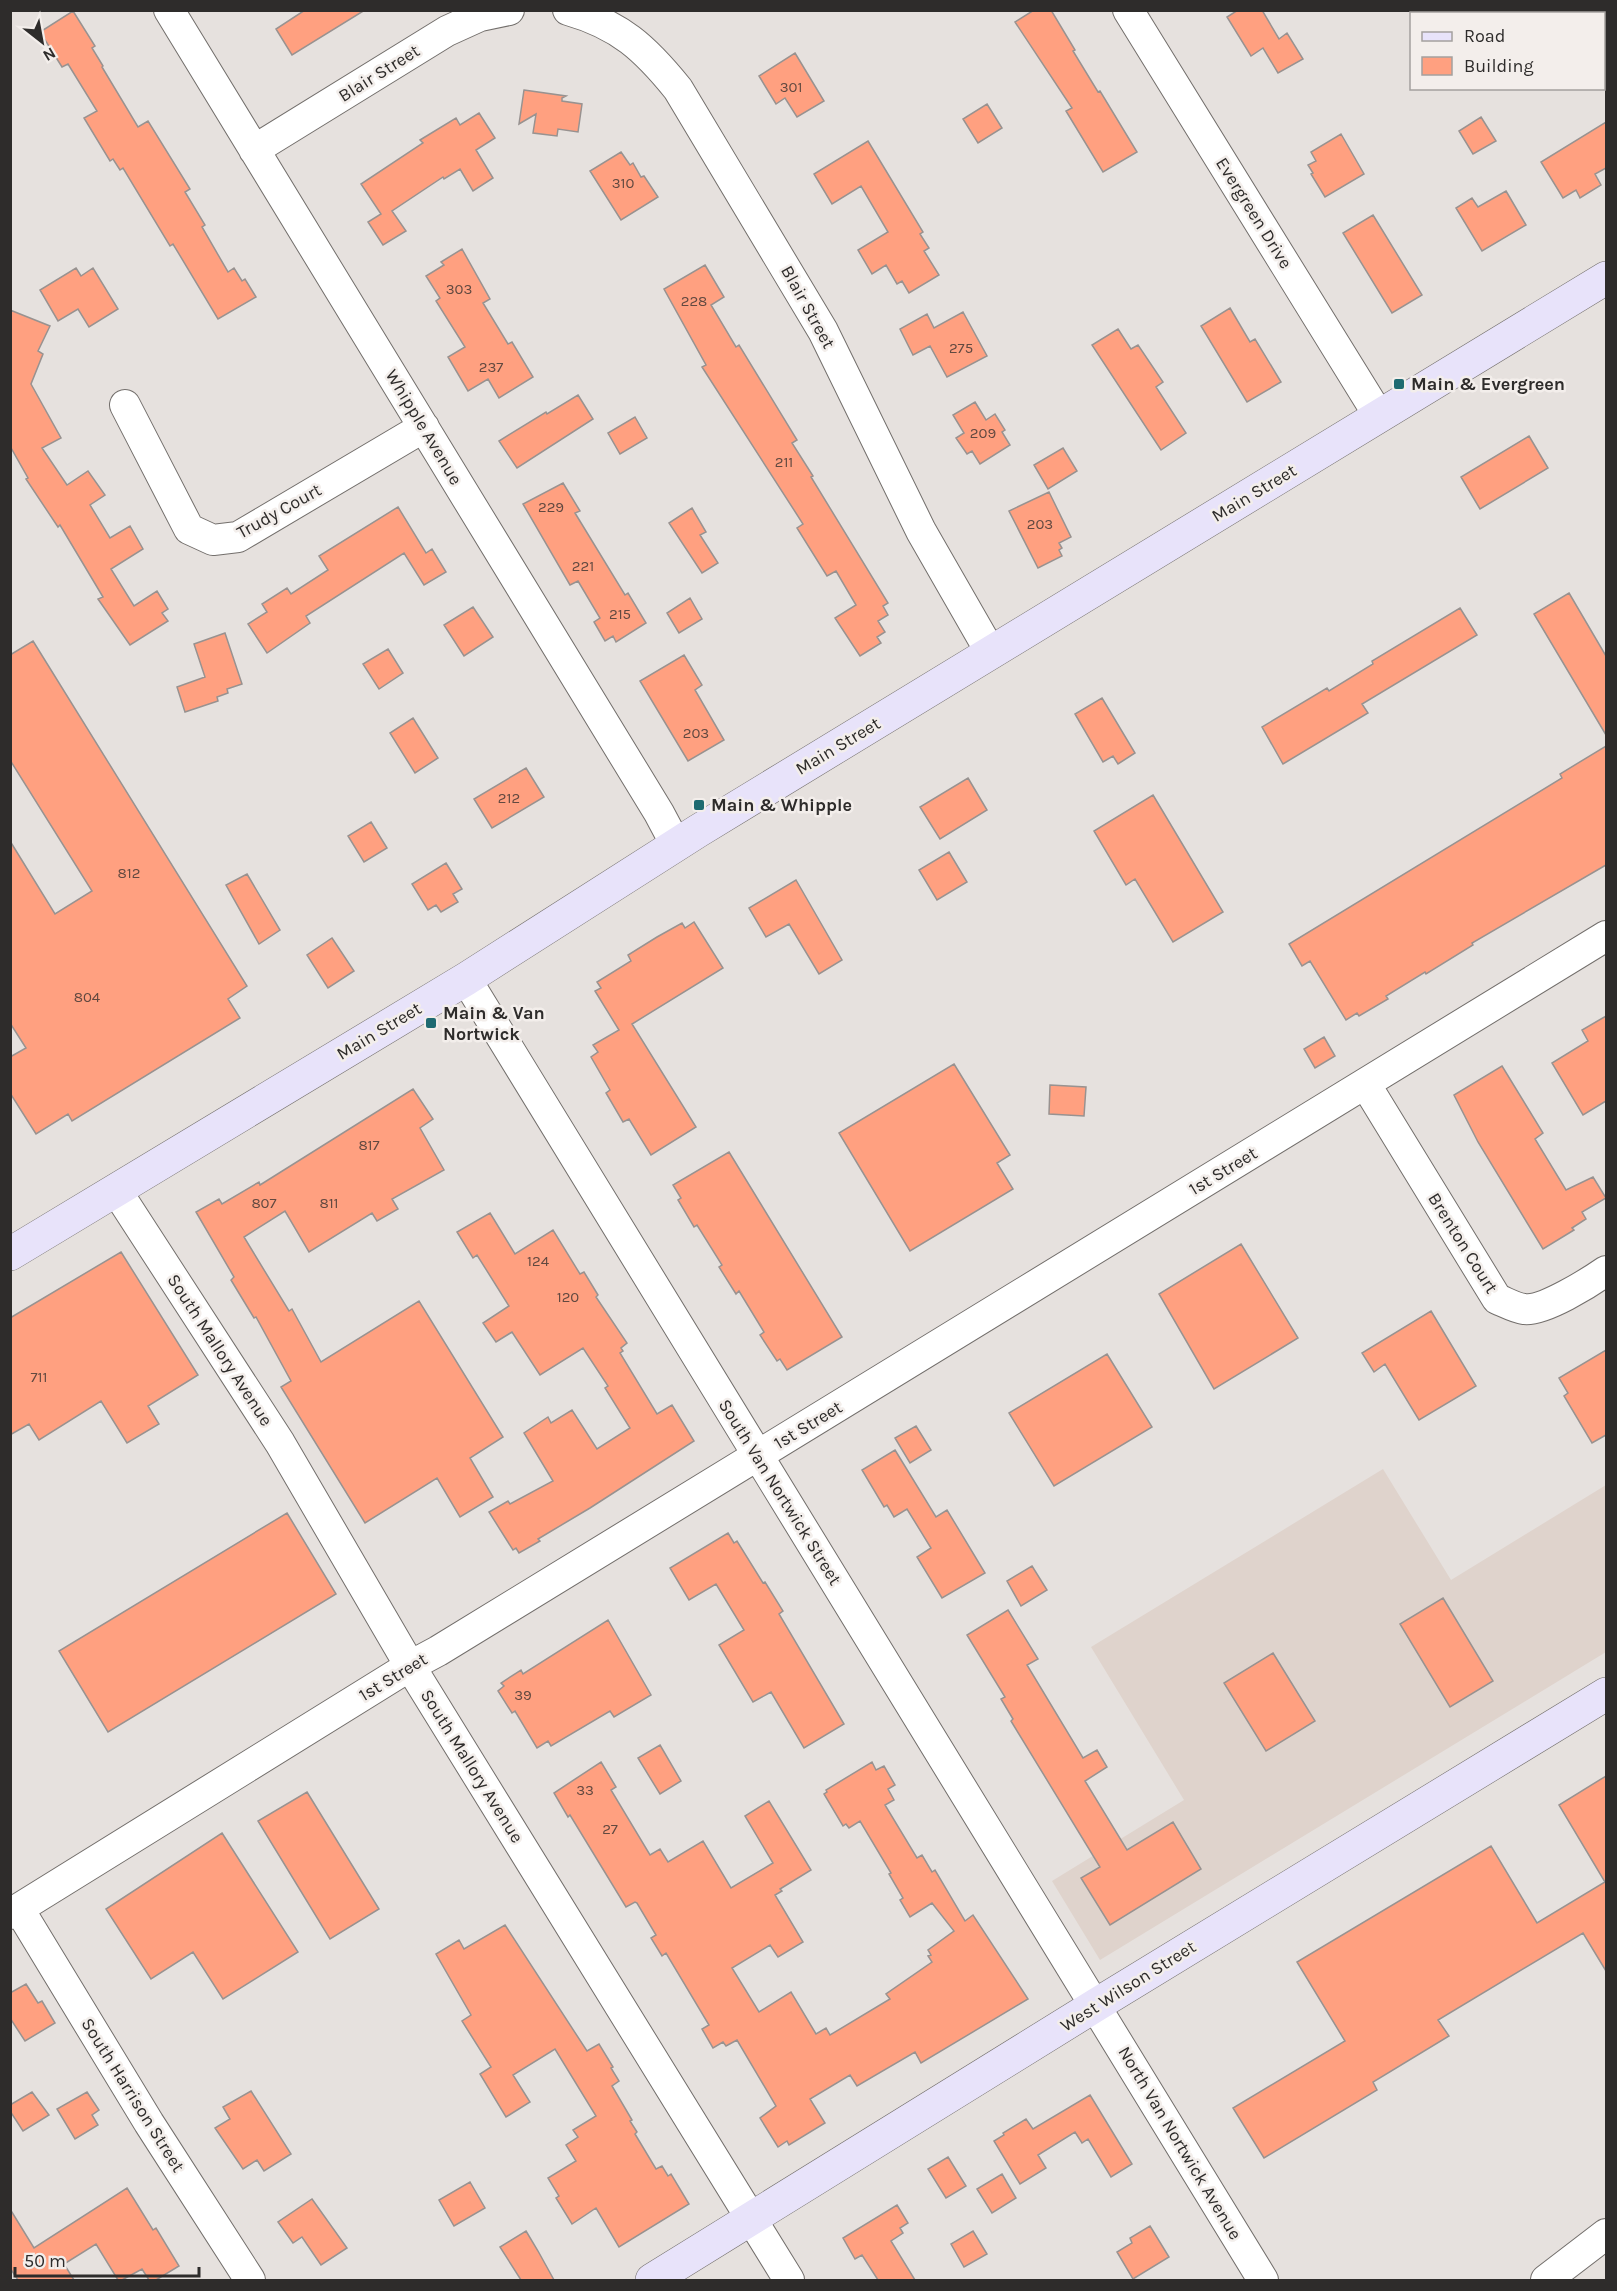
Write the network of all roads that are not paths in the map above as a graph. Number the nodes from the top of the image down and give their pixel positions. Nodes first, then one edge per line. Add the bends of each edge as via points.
1 (169, 10) edge
2 (509, 10) edge
3 (568, 10) edge
4 (1128, 10) edge
5 (254, 150) junction
6 (1606, 278) edge
7 (125, 405) dead end
8 (1379, 416) junction
9 (424, 427) junction
10 (991, 653) junction
11 (676, 845) junction
12 (1606, 936) edge
13 (466, 978) junction
14 (1366, 1085) junction
15 (116, 1190) junction
16 (10, 1254) edge
17 (1606, 1271) edge
18 (758, 1455) junction
19 (410, 1666) junction
20 (1606, 1694) edge
21 (15, 1911) edge
22 (1095, 2005) junction
23 (752, 2219) junction
24 (1606, 2234) edge
25 (250, 2280) edge
26 (652, 2280) edge
27 (789, 2280) edge
28 (1263, 2280) edge
29 (1546, 2280) edge

1 - 5 street, Whipple Avenue
2 - 5 street, Blair Street via 480,16 447,31
3 - 10 street, Blair Street via 622,33 652,57 678,89 823,331 921,531
4 - 8 street, Evergreen Drive
5 - 9 street, Whipple Avenue
6 - 8 main road, Main Street
7 - 9 street, Trudy Court via 189,529 213,540 238,537
8 - 10 main road, Main Street
9 - 11 street, Whipple Avenue
10 - 11 main road, Main Street
11 - 13 main road, Main Street
12 - 14 street, 1st Street
13 - 15 main road, Main Street
13 - 18 street, South Van Nortwick Street
14 - 17 street, Brenton Court via 1497,1299 1526,1310 1544,1306
14 - 18 street, 1st Street
15 - 16 main road, Main Street
15 - 19 street, South Mallory Avenue via 280,1443
18 - 19 street, 1st Street
18 - 22 street, South Van Nortwick Street
19 - 21 street, 1st Street
19 - 23 street, South Mallory Avenue
20 - 22 main road, West Wilson Street
21 - 25 street, South Harrison Street
22 - 23 main road, West Wilson Street
22 - 28 street, North Van Nortwick Avenue
23 - 26 main road, West Wilson Street
23 - 27 street, South Mallory Avenue
24 - 29 street

